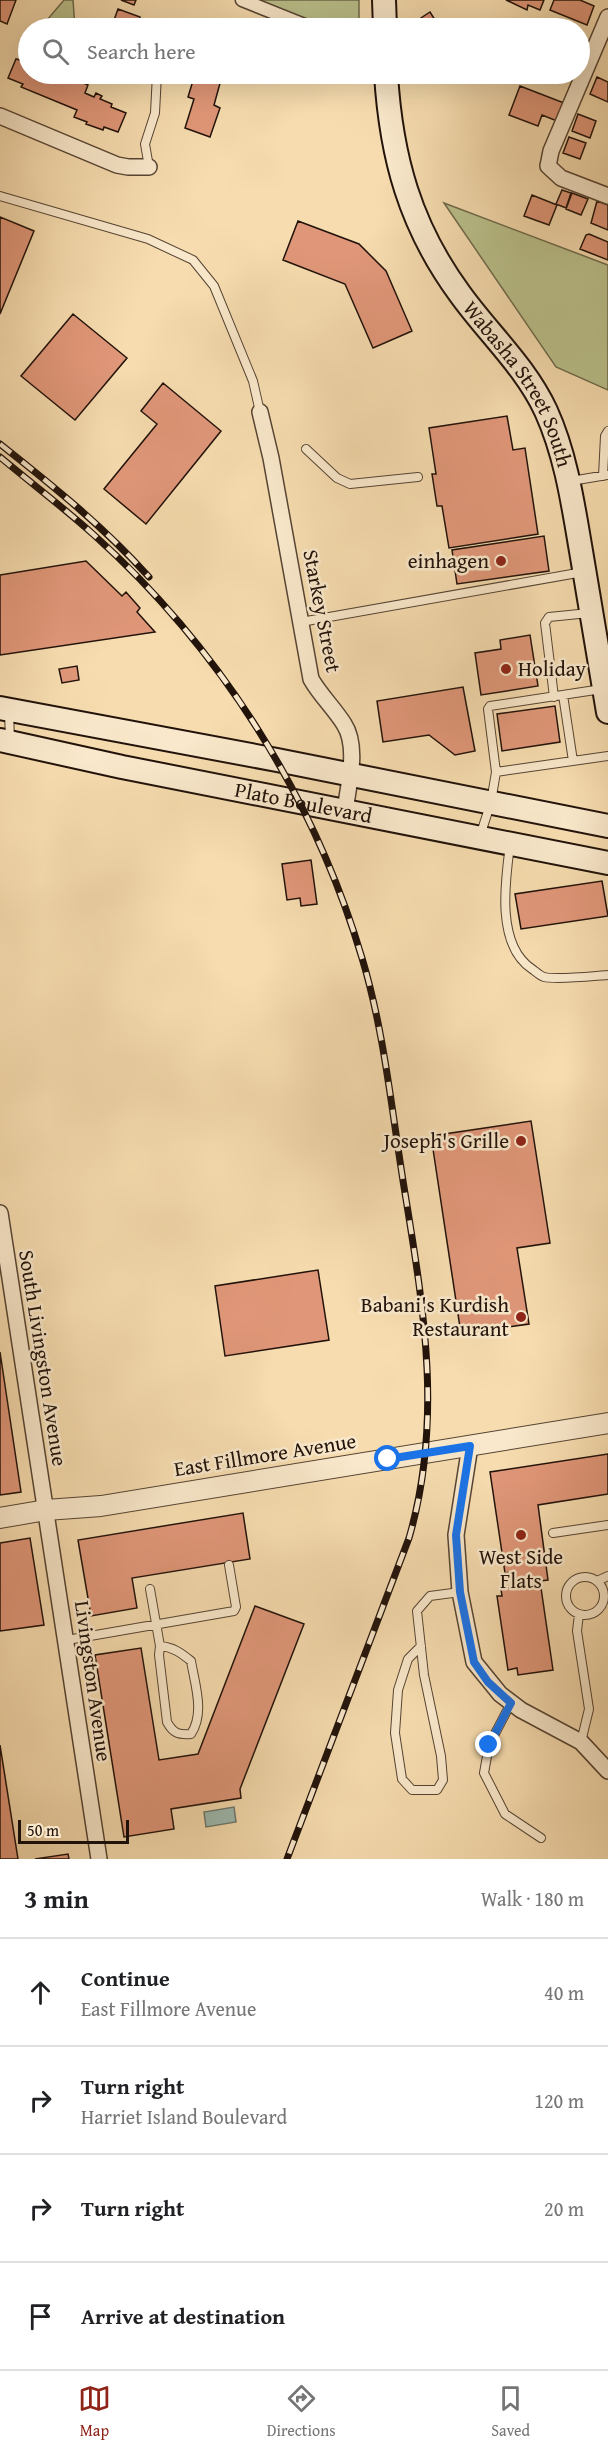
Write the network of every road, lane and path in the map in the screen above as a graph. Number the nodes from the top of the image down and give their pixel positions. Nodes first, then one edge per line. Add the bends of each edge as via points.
1 (242, 0) edge
2 (384, 0) edge
3 (608, 16) edge
4 (287, 18) edge
5 (385, 18) edge
6 (590, 59) edge
7 (156, 84) edge
8 (387, 84) edge
9 (579, 84) edge
10 (0, 117) edge
11 (149, 167) joint
12 (0, 196) edge
13 (608, 196) edge
14 (260, 412) joint
15 (608, 431) edge
16 (306, 449) dead end
17 (606, 475) edge
18 (418, 477) dead end
19 (569, 481) junction
20 (585, 571) junction
21 (591, 612) junction
22 (301, 622) junction
23 (604, 689) junction
24 (559, 696) junction
25 (5, 709) edge
26 (608, 712) edge
27 (5, 741) edge
28 (608, 756) edge
29 (573, 761) junction
30 (496, 772) junction
31 (350, 775) junction
32 (491, 802) junction
33 (345, 811) junction
34 (608, 826) edge
35 (480, 838) junction
36 (510, 844) junction
37 (608, 863) edge
38 (608, 975) edge
39 (0, 1213) edge
40 (3, 1248) edge
41 (608, 1423) edge
42 (470, 1446) junction
43 (46, 1510) junction
44 (0, 1518) edge
45 (608, 1525) edge
46 (553, 1533) dead end
47 (228, 1565) dead end
48 (608, 1576) edge
49 (597, 1581) junction
50 (150, 1589) dead end
51 (460, 1592) junction
52 (579, 1614) junction
53 (157, 1626) junction
54 (67, 1640) junction
55 (160, 1646) junction
56 (421, 1646) junction
57 (511, 1703) junction
58 (581, 1742) junction
59 (608, 1771) edge
60 (541, 1838) dead end
61 (99, 1859) edge

1 - 4 street
2 - 5 main road
3 - 6 street
7 - 11 lane via 155,113 145,144
8 - 19 main road, Wabasha Street South via 394,153 419,226 460,294 532,387 555,435
9 - 13 street via 551,151 549,166 561,178
10 - 11 street via 117,165
12 - 14 lane via 148,239 193,260 214,286 252,381
14 - 22 street, Starkey Street
15 - 17 lane
16 - 18 lane via 337,478 350,484
17 - 19 lane
19 - 20 main road, Wabasha Street South
20 - 21 main road, Wabasha Street South
20 - 22 lane
21 - 23 main road, Wabasha Street South
21 - 24 lane via 549,617 545,623
22 - 31 street, Starkey Street via 311,679 348,733
23 - 24 lane
23 - 26 main road, Wabasha Street South
24 - 29 lane
24 - 30 lane via 490,706
25 - 27 lane
25 - 31 main road, Plato Boulevard
27 - 33 main road, Plato Boulevard
28 - 29 lane
29 - 30 lane
30 - 32 lane
31 - 32 main road, Plato Boulevard
31 - 33 street, Starkey Street
32 - 34 main road, Plato Boulevard
32 - 35 lane
33 - 35 main road, Plato Boulevard
35 - 36 main road, Plato Boulevard
36 - 37 main road, Plato Boulevard
36 - 38 lane via 504,887 512,947 525,964 543,977
39 - 40 street, South Livingston Avenue
40 - 43 street, South Livingston Avenue
41 - 42 street, East Fillmore Avenue
42 - 43 street, East Fillmore Avenue via 101,1506
42 - 51 street via 456,1535
43 - 44 street, East Fillmore Avenue
43 - 54 street, Livingston Avenue
45 - 46 lane
47 - 53 lane via 234,1611
48 - 49 lane
49 - 52 lane via 603,1592 602,1605 592,1614
49 - 52 lane via 579,1577 566,1589 566,1601
50 - 53 lane
51 - 56 lane via 430,1596 417,1611
51 - 57 street via 474,1662 488,1682
52 - 58 lane via 577,1631 590,1709
53 - 54 lane
53 - 55 lane
54 - 61 street, Livingston Avenue
55 - 55 lane via 167,1722 172,1731 190,1734 199,1714 191,1661 181,1652
56 - 56 lane via 441,1756 443,1780 437,1790 412,1790 402,1779 395,1733 398,1690 408,1659
57 - 58 street
57 - 60 lane via 489,1745 484,1773 505,1814
58 - 59 street

